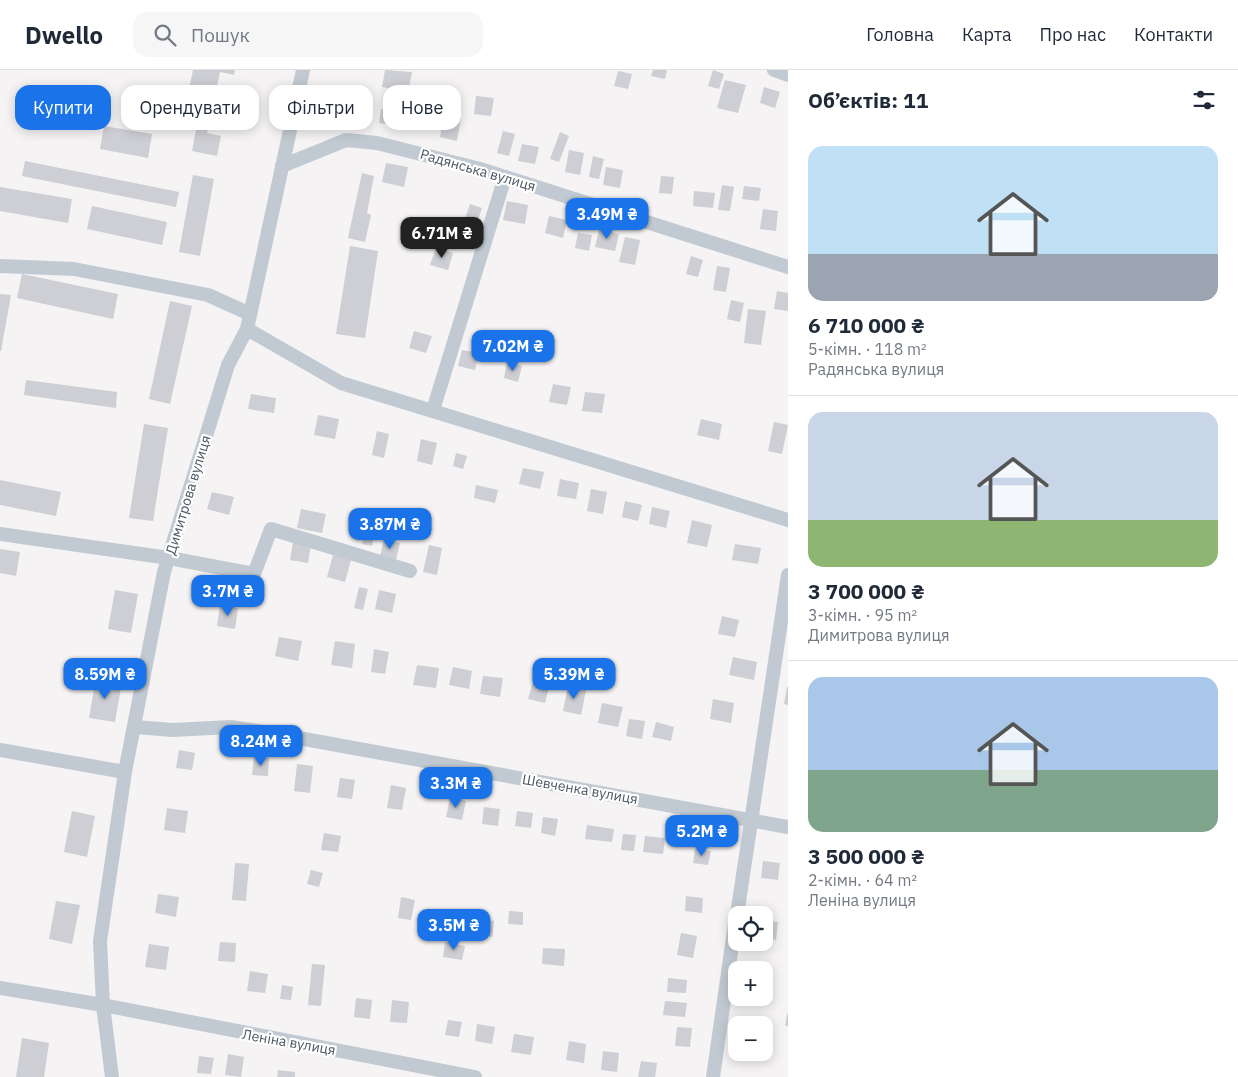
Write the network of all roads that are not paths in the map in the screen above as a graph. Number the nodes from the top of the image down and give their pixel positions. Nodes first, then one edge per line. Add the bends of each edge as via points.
1 (303, 70) edge
2 (774, 70) edge
3 (788, 75) edge
4 (282, 166) junction
5 (505, 177) junction
6 (0, 266) edge
7 (788, 267) edge
8 (250, 314) junction
9 (248, 329) junction
10 (433, 410) junction
11 (788, 520) edge
12 (0, 534) edge
13 (169, 558) junction
14 (410, 572) dead end
15 (788, 575) edge
16 (135, 727) junction
17 (0, 750) edge
18 (126, 772) junction
19 (750, 820) junction
20 (788, 827) edge
21 (737, 906) edge
22 (731, 951) edge
23 (0, 988) edge
24 (103, 1005) junction
25 (112, 1077) edge
26 (475, 1077) edge
27 (713, 1077) edge

1 - 4 street, Димитрова вулиця
2 - 3 street
4 - 5 street, Радянська вулиця via 346,140 377,143
4 - 8 street, Димитрова вулиця
5 - 7 street, Радянська вулиця
5 - 10 street
6 - 8 street via 74,269 208,295
8 - 9 street, Димитрова вулиця
9 - 10 street via 341,383
9 - 13 street, Димитрова вулиця via 228,365
10 - 11 street
12 - 13 street
13 - 14 street via 254,574 271,529
13 - 16 street, Димитрова вулиця
15 - 19 street
16 - 18 street, Димитрова вулиця
16 - 19 street, Шевченка вулиця via 173,730 231,727
17 - 18 street
18 - 24 street, Димитрова вулиця via 100,941
19 - 20 street, Шевченка вулиця
19 - 21 street
22 - 27 street
23 - 24 street, Леніна вулиця
24 - 25 street, Димитрова вулиця
24 - 26 street, Леніна вулиця

